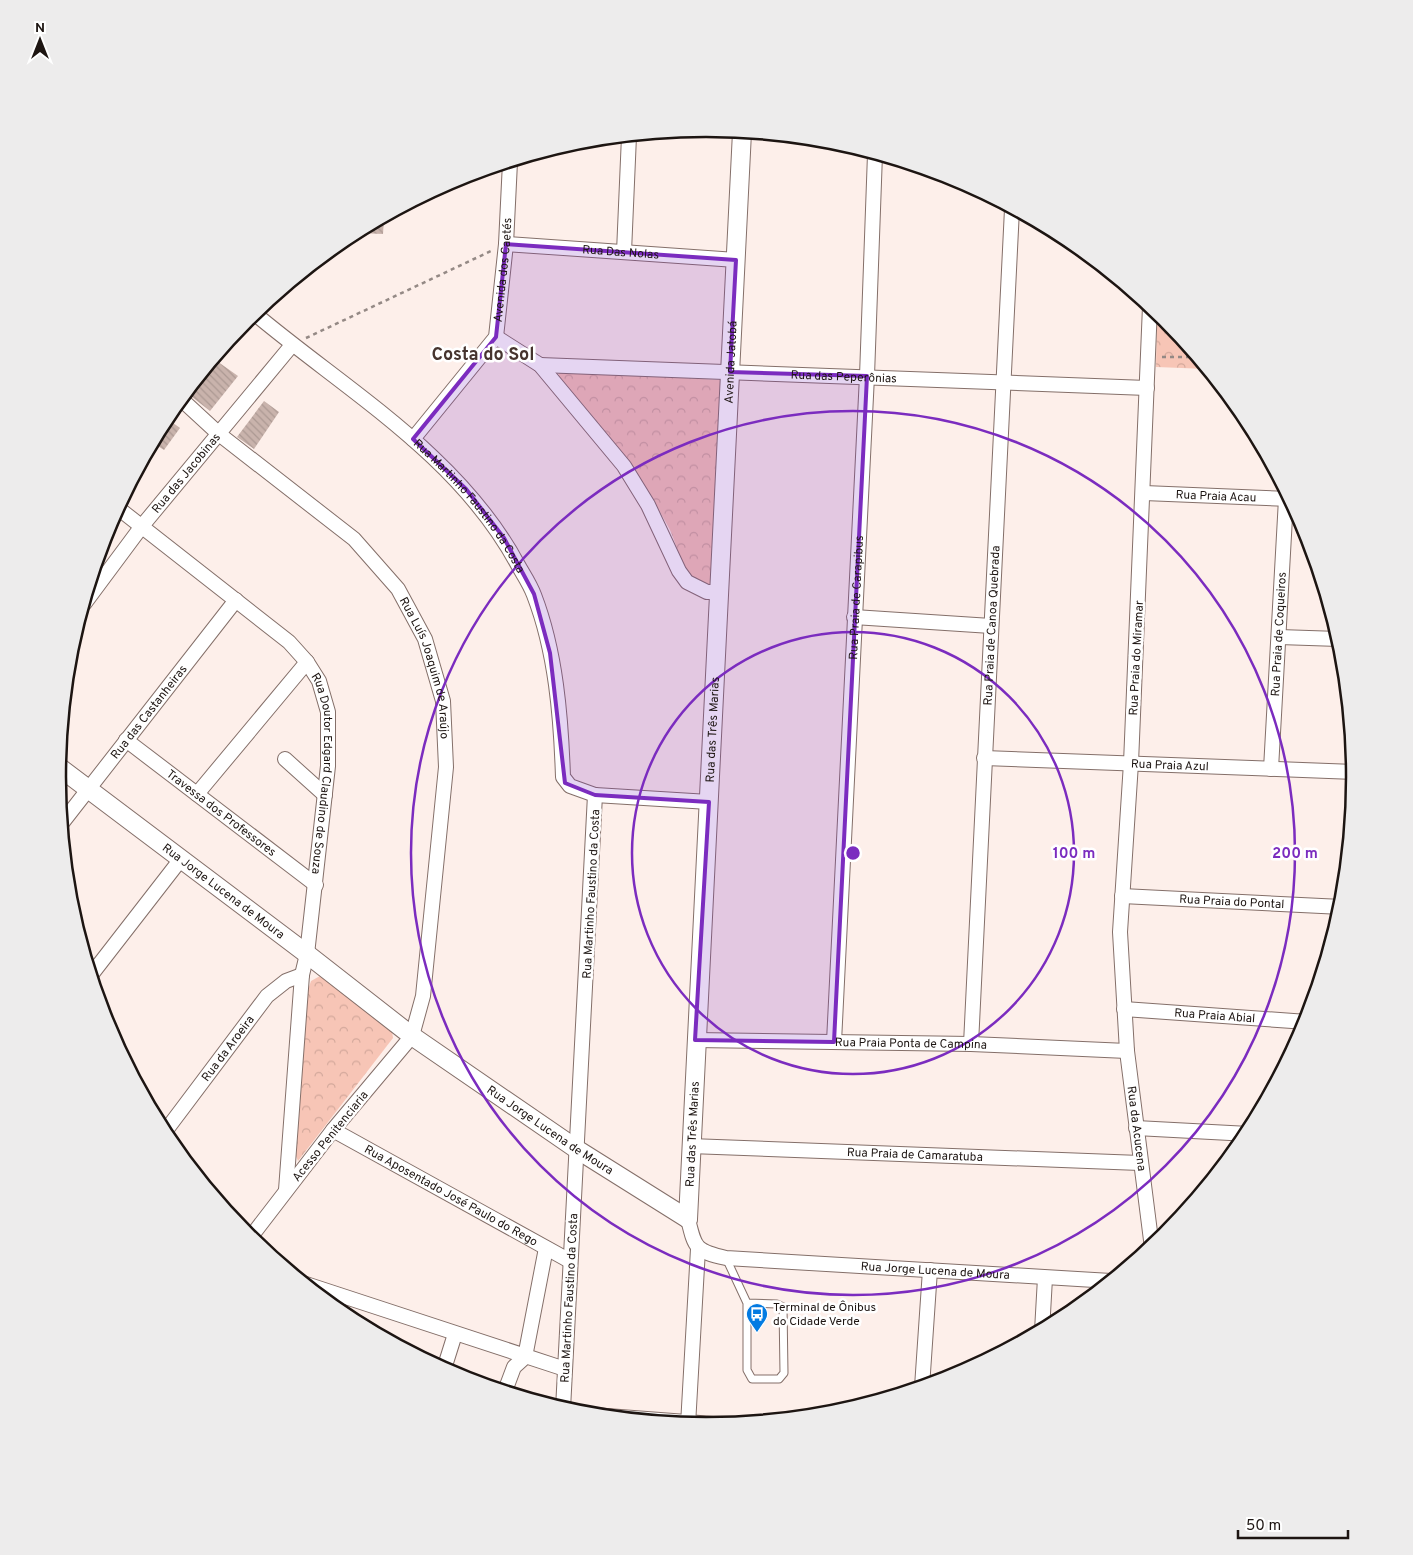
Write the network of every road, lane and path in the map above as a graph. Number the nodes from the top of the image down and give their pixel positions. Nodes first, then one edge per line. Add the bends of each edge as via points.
1 (742, 139) edge
2 (629, 142) edge
3 (875, 160) edge
4 (510, 168) edge
5 (1012, 215) edge
6 (506, 244) junction
7 (624, 252) junction
8 (736, 260) junction
9 (1150, 316) edge
10 (261, 319) edge
11 (496, 336) junction
12 (292, 345) junction
13 (1148, 357) junction
14 (1190, 357) edge
15 (540, 365) junction
16 (730, 372) junction
17 (867, 376) junction
18 (1003, 383) junction
19 (1148, 388) junction
20 (187, 404) edge
21 (219, 434) junction
22 (413, 439) junction
23 (1144, 493) junction
24 (1283, 499) edge
25 (1287, 508) edge
26 (124, 512) edge
27 (142, 526) junction
28 (95, 590) edge
29 (720, 592) junction
30 (236, 600) junction
31 (854, 617) junction
32 (991, 626) junction
33 (1279, 637) junction
34 (1331, 639) edge
35 (307, 662) junction
36 (126, 740) junction
37 (984, 758) junction
38 (285, 759) dead end
39 (1131, 763) junction
40 (1271, 769) junction
41 (66, 772) edge
42 (1347, 772) edge
43 (88, 789) junction
44 (198, 794) junction
45 (595, 794) junction
46 (326, 795) junction
47 (709, 802) junction
48 (68, 815) edge
49 (181, 859) junction
50 (316, 885) junction
51 (1122, 896) junction
52 (1333, 907) edge
53 (307, 954) junction
54 (96, 970) edge
55 (302, 976) junction
56 (1124, 1009) junction
57 (1297, 1025) edge
58 (412, 1036) junction
59 (695, 1040) junction
60 (834, 1042) junction
61 (971, 1044) junction
62 (1128, 1051) junction
63 (170, 1126) edge
64 (1136, 1128) junction
65 (333, 1130) junction
66 (1239, 1133) edge
67 (690, 1146) junction
68 (578, 1150) junction
69 (1140, 1163) junction
70 (286, 1190) junction
71 (688, 1219) junction
72 (255, 1231) edge
73 (1151, 1238) edge
74 (546, 1248) junction
75 (698, 1249) junction
76 (726, 1258) junction
77 (570, 1261) junction
78 (930, 1270) junction
79 (1045, 1278) junction
80 (1102, 1281) edge
81 (324, 1290) edge
82 (747, 1303) junction
83 (1042, 1322) edge
84 (455, 1334) junction
85 (525, 1357) junction
86 (446, 1362) edge
87 (565, 1369) junction
88 (922, 1380) edge
89 (507, 1386) edge
90 (563, 1401) edge
91 (688, 1417) edge

1 - 8 street, Avenida Jatobá
2 - 7 street
3 - 17 street, Rua Praia de Carapibus
4 - 6 street, Avenida dos Caetés
5 - 18 street, Rua Praia de Canoa Quebrada
6 - 7 street, Rua Das Nolas
6 - 11 street, Avenida dos Caetés
6 - 12 path
7 - 8 street, Rua Das Nolas
8 - 16 street, Avenida Jatobá
9 - 13 street, Rua Praia do Miramar
10 - 12 street, Rua Martinho Faustino da Costa
11 - 15 street
11 - 22 street, Avenida dos Caetés
12 - 21 street, Rua das Jacobinas
12 - 22 street, Rua Martinho Faustino da Costa
13 - 14 path
13 - 19 street, Rua Praia do Miramar
15 - 16 street, Rua das Peperônias
15 - 29 street via 624,466 648,504 683,577 696,588
16 - 17 street, Rua das Peperônias
16 - 29 street, Avenida Jatobá
17 - 18 street, Rua das Peperônias
17 - 31 street, Rua Praia de Carapibus
18 - 19 street, Rua das Peperônias
18 - 32 street, Rua Praia de Canoa Quebrada
19 - 23 street, Rua Praia do Miramar
20 - 21 street, Rua Luís Joaquim de Araújo
21 - 27 street, Rua das Jacobinas
21 - 58 street, Rua Luís Joaquim de Araújo via 354,539 398,589 425,639 444,701 446,767 424,996
22 - 45 street, Rua Martinho Faustino da Costa via 466,489 504,538 534,594 550,653 558,704 563,778 574,789
23 - 24 street, Rua Praia Acau
23 - 39 street, Rua Praia do Miramar
25 - 33 street, Rua Praia de Coqueiros
26 - 27 street, Rua Doutor Edgard Claudino de Souza
27 - 28 street, Rua das Jacobinas
27 - 30 street, Rua Doutor Edgard Claudino de Souza
29 - 47 street, Rua das Três Marias
30 - 35 street, Rua Doutor Edgard Claudino de Souza via 289,642
30 - 36 street, Rua das Castanheiras
31 - 32 street
31 - 60 street, Rua Praia de Carapibus
32 - 37 street, Rua Praia de Canoa Quebrada
33 - 34 street
33 - 40 street, Rua Praia de Coqueiros
35 - 44 street
35 - 46 street, Rua Doutor Edgard Claudino de Souza via 319,681 328,712
36 - 43 street, Rua das Castanheiras
36 - 44 street, Travessa dos Professores
37 - 39 street, Rua Praia Azul
37 - 61 street, Rua Praia de Canoa Quebrada
38 - 46 street
39 - 40 street, Rua Praia Azul
39 - 51 street, Rua Praia do Miramar
40 - 42 street, Rua Praia Azul
41 - 43 street, Rua Jorge Lucena de Moura
43 - 48 street, Rua das Castanheiras
43 - 49 street, Rua Jorge Lucena de Moura
44 - 50 street, Travessa dos Professores
45 - 47 street
45 - 68 street, Rua Martinho Faustino da Costa
46 - 50 street, Rua Doutor Edgard Claudino de Souza
47 - 59 street, Rua das Três Marias
49 - 53 street, Rua Jorge Lucena de Moura
49 - 54 street
50 - 53 street, Rua Doutor Edgard Claudino de Souza
51 - 52 street, Rua Praia do Pontal
51 - 56 street, Rua Praia do Miramar via 1120,932
53 - 55 street, Rua Doutor Edgard Claudino de Souza
53 - 58 street, Rua Jorge Lucena de Moura
55 - 63 street, Rua da Aroeira via 286,981 267,996
55 - 70 street, Rua Doutor Edgard Claudino de Souza
56 - 57 street, Rua Praia Abial
56 - 62 street, Rua da Acucena
58 - 65 street, Acesso Penitenciaria
58 - 68 street, Rua Jorge Lucena de Moura
59 - 60 street, Rua Praia Ponta de Campina
59 - 67 street, Rua das Três Marias
60 - 61 street, Rua Praia Ponta de Campina
61 - 62 street, Rua Praia Ponta de Campina
62 - 64 street, Rua da Acucena
64 - 66 street
64 - 69 street, Rua da Acucena
65 - 70 street, Acesso Penitenciaria
65 - 74 street, Rua Aposentado José Paulo do Rego
67 - 69 street, Rua Praia de Camaratuba
67 - 71 street, Rua das Três Marias
68 - 71 street, Rua Jorge Lucena de Moura
68 - 77 street, Rua Martinho Faustino da Costa
69 - 73 street, Rua da Acucena
70 - 72 street, Acesso Penitenciaria
71 - 75 street
74 - 77 street, Rua Aposentado José Paulo do Rego
74 - 85 street, Rua Martinho Faustino da Costa
75 - 76 street, Rua Jorge Lucena de Moura
75 - 91 street
76 - 78 street, Rua Jorge Lucena de Moura
76 - 82 lane
77 - 87 street, Rua Martinho Faustino da Costa
78 - 79 street, Rua Jorge Lucena de Moura
78 - 88 street
79 - 80 street, Rua Jorge Lucena de Moura
79 - 83 street
81 - 84 street
82 - 82 lane via 777,1304 783,1308 784,1373 778,1379 752,1379 748,1376
84 - 85 street
84 - 86 street
85 - 87 street
85 - 89 street via 514,1367
87 - 90 street, Rua Martinho Faustino da Costa

